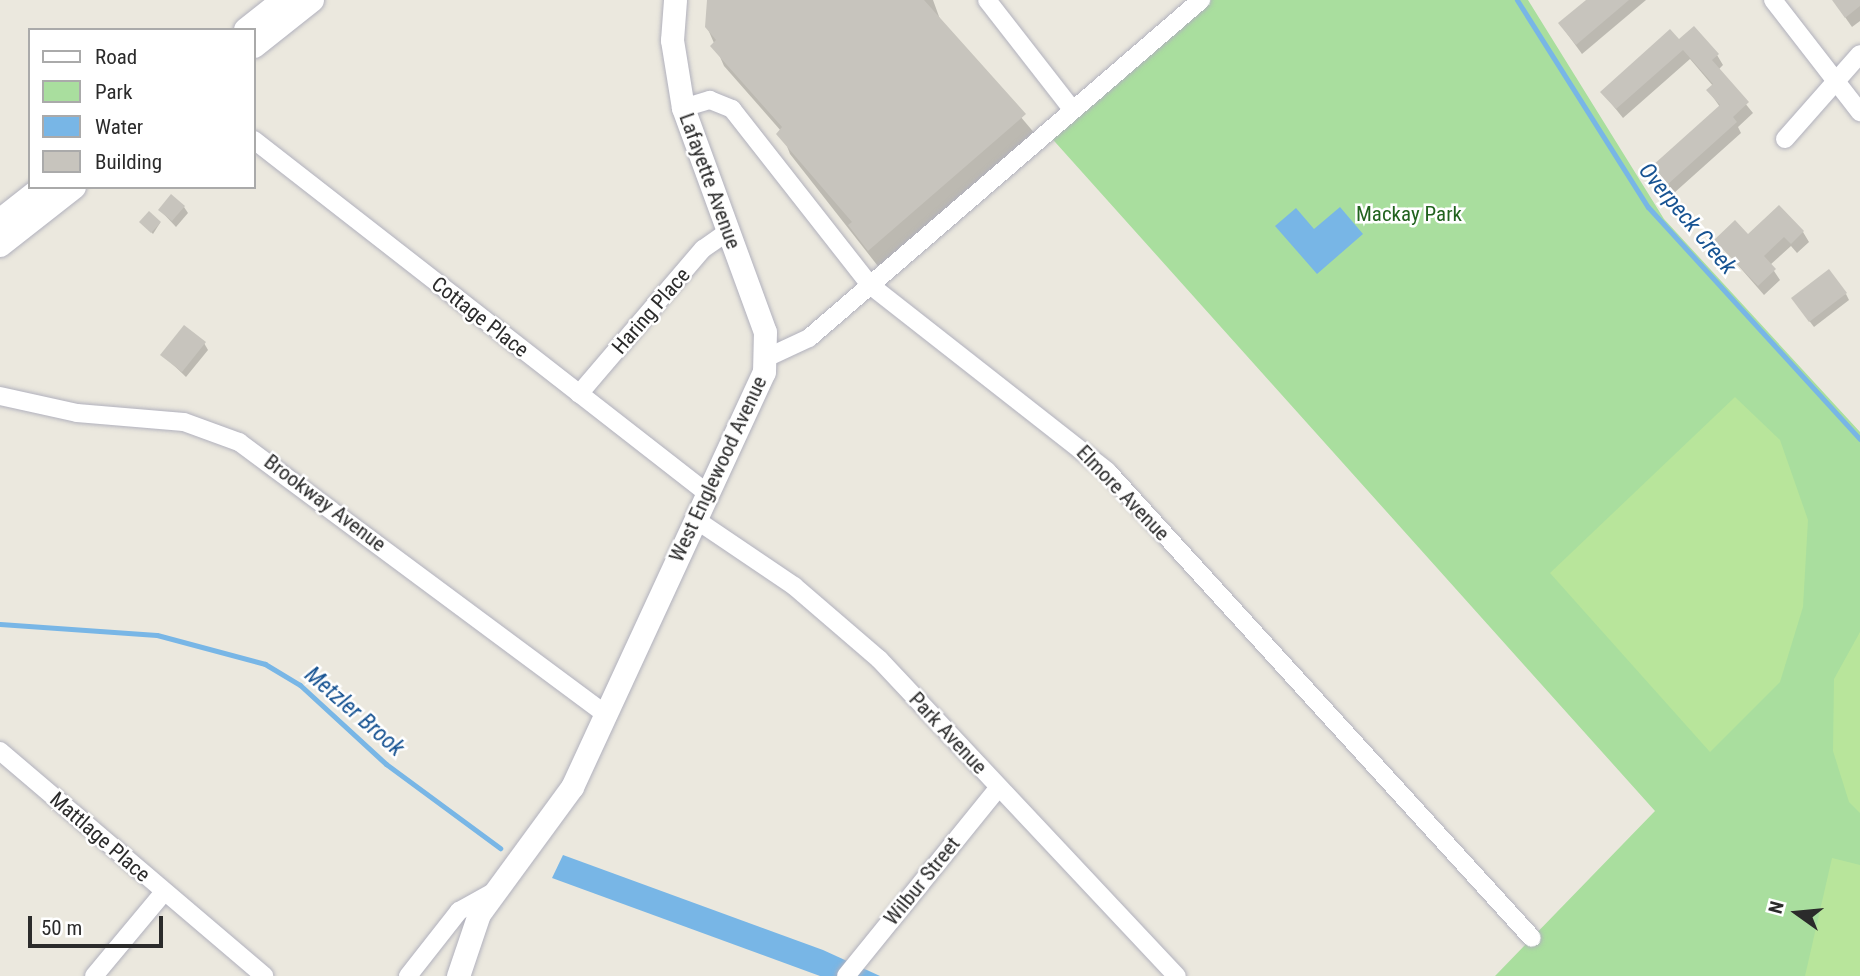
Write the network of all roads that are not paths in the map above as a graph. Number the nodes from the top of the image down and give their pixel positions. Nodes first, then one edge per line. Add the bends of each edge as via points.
1 (284, 0) edge
2 (312, 0) edge
3 (675, 0) edge
4 (987, 0) edge
5 (1200, 0) edge
6 (1773, 0) edge
7 (249, 28) edge
8 (256, 44) edge
9 (1860, 54) edge
10 (1835, 80) junction
11 (683, 108) junction
12 (1072, 109) junction
13 (1860, 112) edge
14 (1785, 139) dead end
15 (256, 142) edge
16 (40, 189) edge
17 (71, 189) edge
18 (0, 221) edge
19 (727, 232) junction
20 (0, 245) edge
21 (870, 285) junction
22 (766, 358) junction
23 (579, 394) junction
24 (0, 396) edge
25 (707, 493) junction
26 (695, 519) junction
27 (605, 713) junction
28 (0, 751) edge
29 (999, 787) junction
30 (496, 890) junction
31 (164, 892) junction
32 (1532, 938) dead end
33 (851, 969) edge
34 (94, 976) edge
35 (264, 976) edge
36 (408, 976) edge
37 (458, 976) edge
38 (1177, 976) edge

1 - 7 main road
2 - 8 main road
3 - 11 street, Lafayette Avenue via 672,40
4 - 12 street
5 - 12 street, West Englewood Avenue
6 - 10 street
9 - 10 street
10 - 13 street
10 - 14 street
11 - 19 street, Lafayette Avenue
11 - 21 street, Elmore Avenue via 710,100 732,109
12 - 21 street, West Englewood Avenue
15 - 23 street, Cottage Place
16 - 18 main road
17 - 20 main road
19 - 22 street, Lafayette Avenue via 763,326
19 - 23 street, Haring Place via 703,249
21 - 22 street, West Englewood Avenue via 800,346
21 - 32 street, Elmore Avenue via 1107,471
22 - 25 street, West Englewood Avenue
23 - 25 street, Cottage Place
24 - 27 street, Brookway Avenue via 77,413 184,422 240,442
25 - 26 street, West Englewood Avenue
26 - 27 street, West Englewood Avenue
26 - 29 street, Park Avenue via 838,621
27 - 30 street, West Englewood Avenue via 565,800
28 - 31 street, Mattlage Place
29 - 33 street, Wilbur Street
29 - 38 street, Park Avenue
30 - 36 street, West Englewood Avenue via 460,911
30 - 37 street via 471,931
31 - 34 street
31 - 35 street, Mattlage Place

